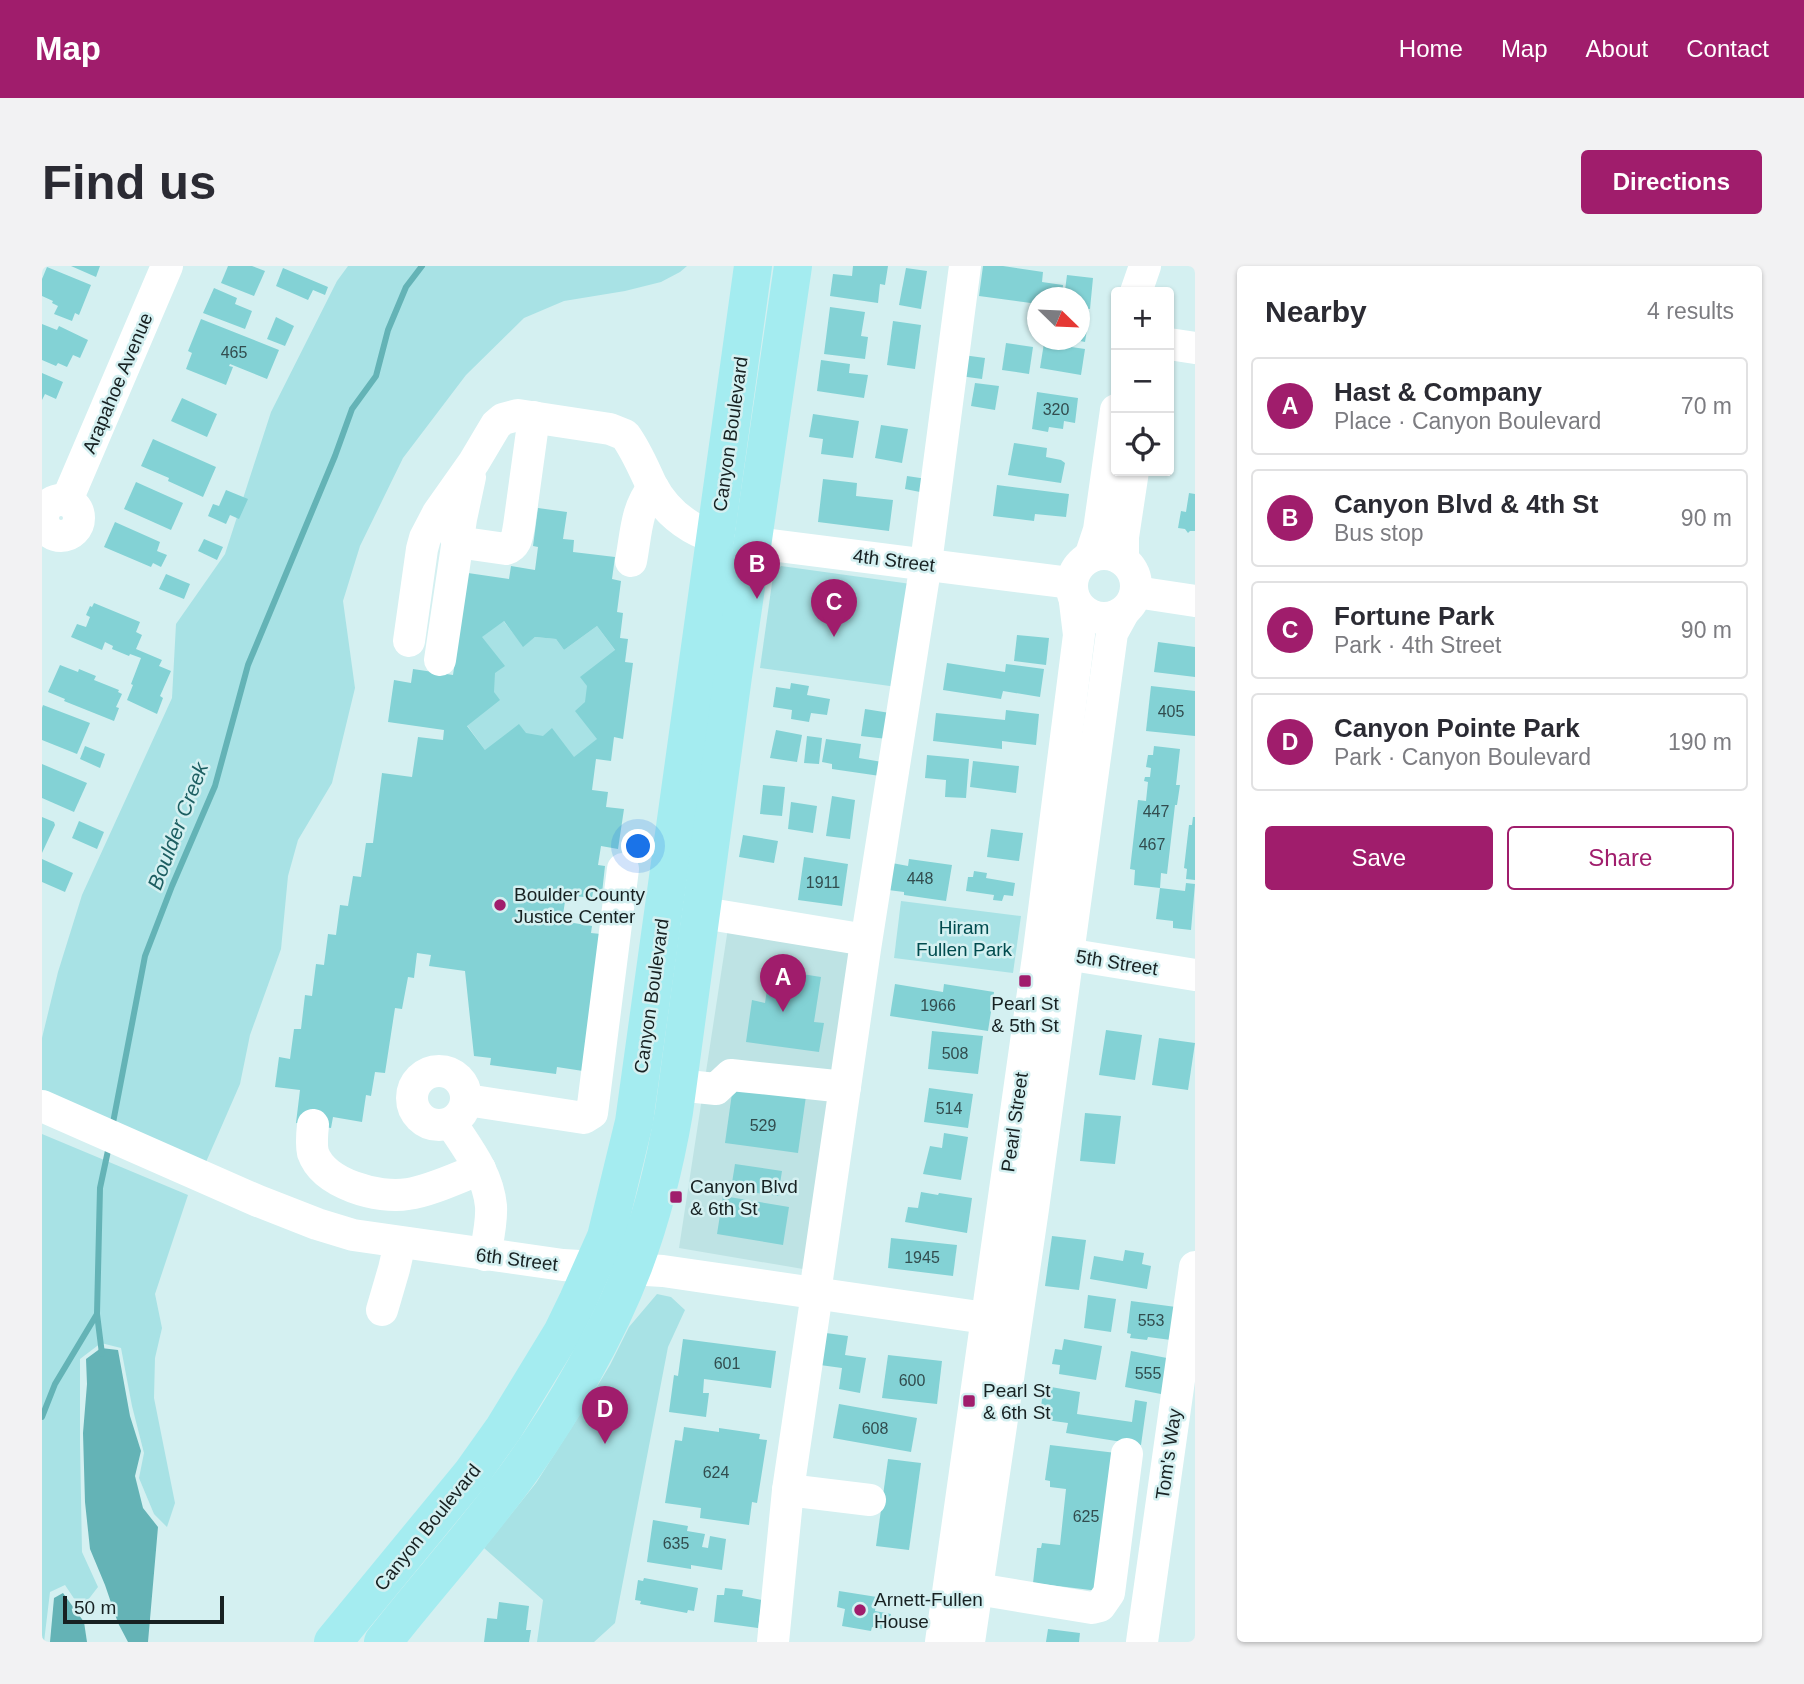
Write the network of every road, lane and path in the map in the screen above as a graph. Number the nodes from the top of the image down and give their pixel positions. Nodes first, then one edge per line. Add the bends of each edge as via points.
1 (167, 266) edge
2 (753, 266) edge
3 (793, 266) edge
4 (965, 266) edge
5 (1147, 266) edge
6 (1138, 287) edge
7 (1151, 287) edge
8 (1174, 345) edge
9 (1195, 348) edge
10 (1116, 413) edge
11 (534, 417) junction
12 (474, 462) junction
13 (1132, 476) edge
14 (653, 488) junction
15 (49, 523) edge
16 (734, 541) junction
17 (457, 542) junction
18 (1090, 557) junction
19 (1124, 560) junction
20 (631, 561) dead end
21 (926, 563) junction
22 (1073, 592) junction
23 (1195, 601) edge
24 (1130, 602) junction
25 (409, 641) dead end
26 (440, 660) dead end
27 (623, 869) dead end
28 (682, 910) junction
29 (866, 940) junction
30 (1053, 952) junction
31 (1195, 975) edge
32 (677, 1085) junction
33 (845, 1087) junction
34 (49, 1109) edge
35 (313, 1125) dead end
36 (480, 1169) junction
37 (400, 1243) junction
38 (485, 1255) junction
39 (593, 1267) junction
40 (1195, 1267) edge
41 (632, 1269) junction
42 (817, 1293) junction
43 (382, 1310) dead end
44 (1001, 1320) junction
45 (1127, 1454) dead end
46 (788, 1490) junction
47 (870, 1500) dead end
48 (977, 1589) junction
49 (333, 1642) edge
50 (383, 1642) edge
51 (773, 1642) edge
52 (941, 1642) edge
53 (969, 1642) edge
54 (1142, 1642) edge

1 - 15 street, Arapahoe Avenue
2 - 16 main road, Canyon Boulevard
3 - 16 main road, Canyon Boulevard
4 - 21 street
5 - 6 street
5 - 7 street
8 - 9 street
10 - 18 street via 1099,530
11 - 12 street via 503,419
11 - 14 street, 4th Street via 625,435
11 - 17 street via 515,543 506,549
12 - 17 street
12 - 25 street via 425,538
13 - 19 street
14 - 16 street, 4th Street via 690,528
14 - 20 street via 640,510
16 - 21 street, 4th Street
16 - 28 main road, Canyon Boulevard
17 - 26 street
18 - 19 street via 1113,555
18 - 22 street via 1074,572
19 - 24 street via 1136,580
21 - 22 street, 4th Street
21 - 29 street
22 - 24 street via 1088,615 1096,618 1106,619
22 - 30 street, Pearl Street via 1079,635
23 - 24 street
24 - 30 street, Pearl Street via 1112,633
27 - 36 street via 592,1113 584,1118 459,1112
28 - 29 street
28 - 32 main road, Canyon Boulevard
28 - 39 main road, Canyon Boulevard via 606,1237
29 - 33 street
30 - 31 street, 5th Street
30 - 44 street, Pearl Street
32 - 33 street via 716,1089 731,1075
32 - 41 main road, Canyon Boulevard via 662,1169
33 - 42 street
34 - 37 street, 6th Street via 317,1224
35 - 36 street via 313,1153 322,1168 341,1181 376,1193 411,1194
36 - 38 street via 491,1207
37 - 38 street, 6th Street
37 - 43 street
38 - 39 street, 6th Street
39 - 41 street, 6th Street
39 - 49 main road, Canyon Boulevard via 562,1333 504,1428
40 - 54 street, Tom's Way
41 - 42 street, 6th Street
41 - 50 main road, Canyon Boulevard via 588,1362 543,1438
42 - 44 street, 6th Street
42 - 46 street
44 - 48 street, Pearl Street
44 - 52 street, Pearl Street
45 - 48 street via 1109,1593 1101,1606
46 - 47 street
46 - 51 street
48 - 53 street, Pearl Street

